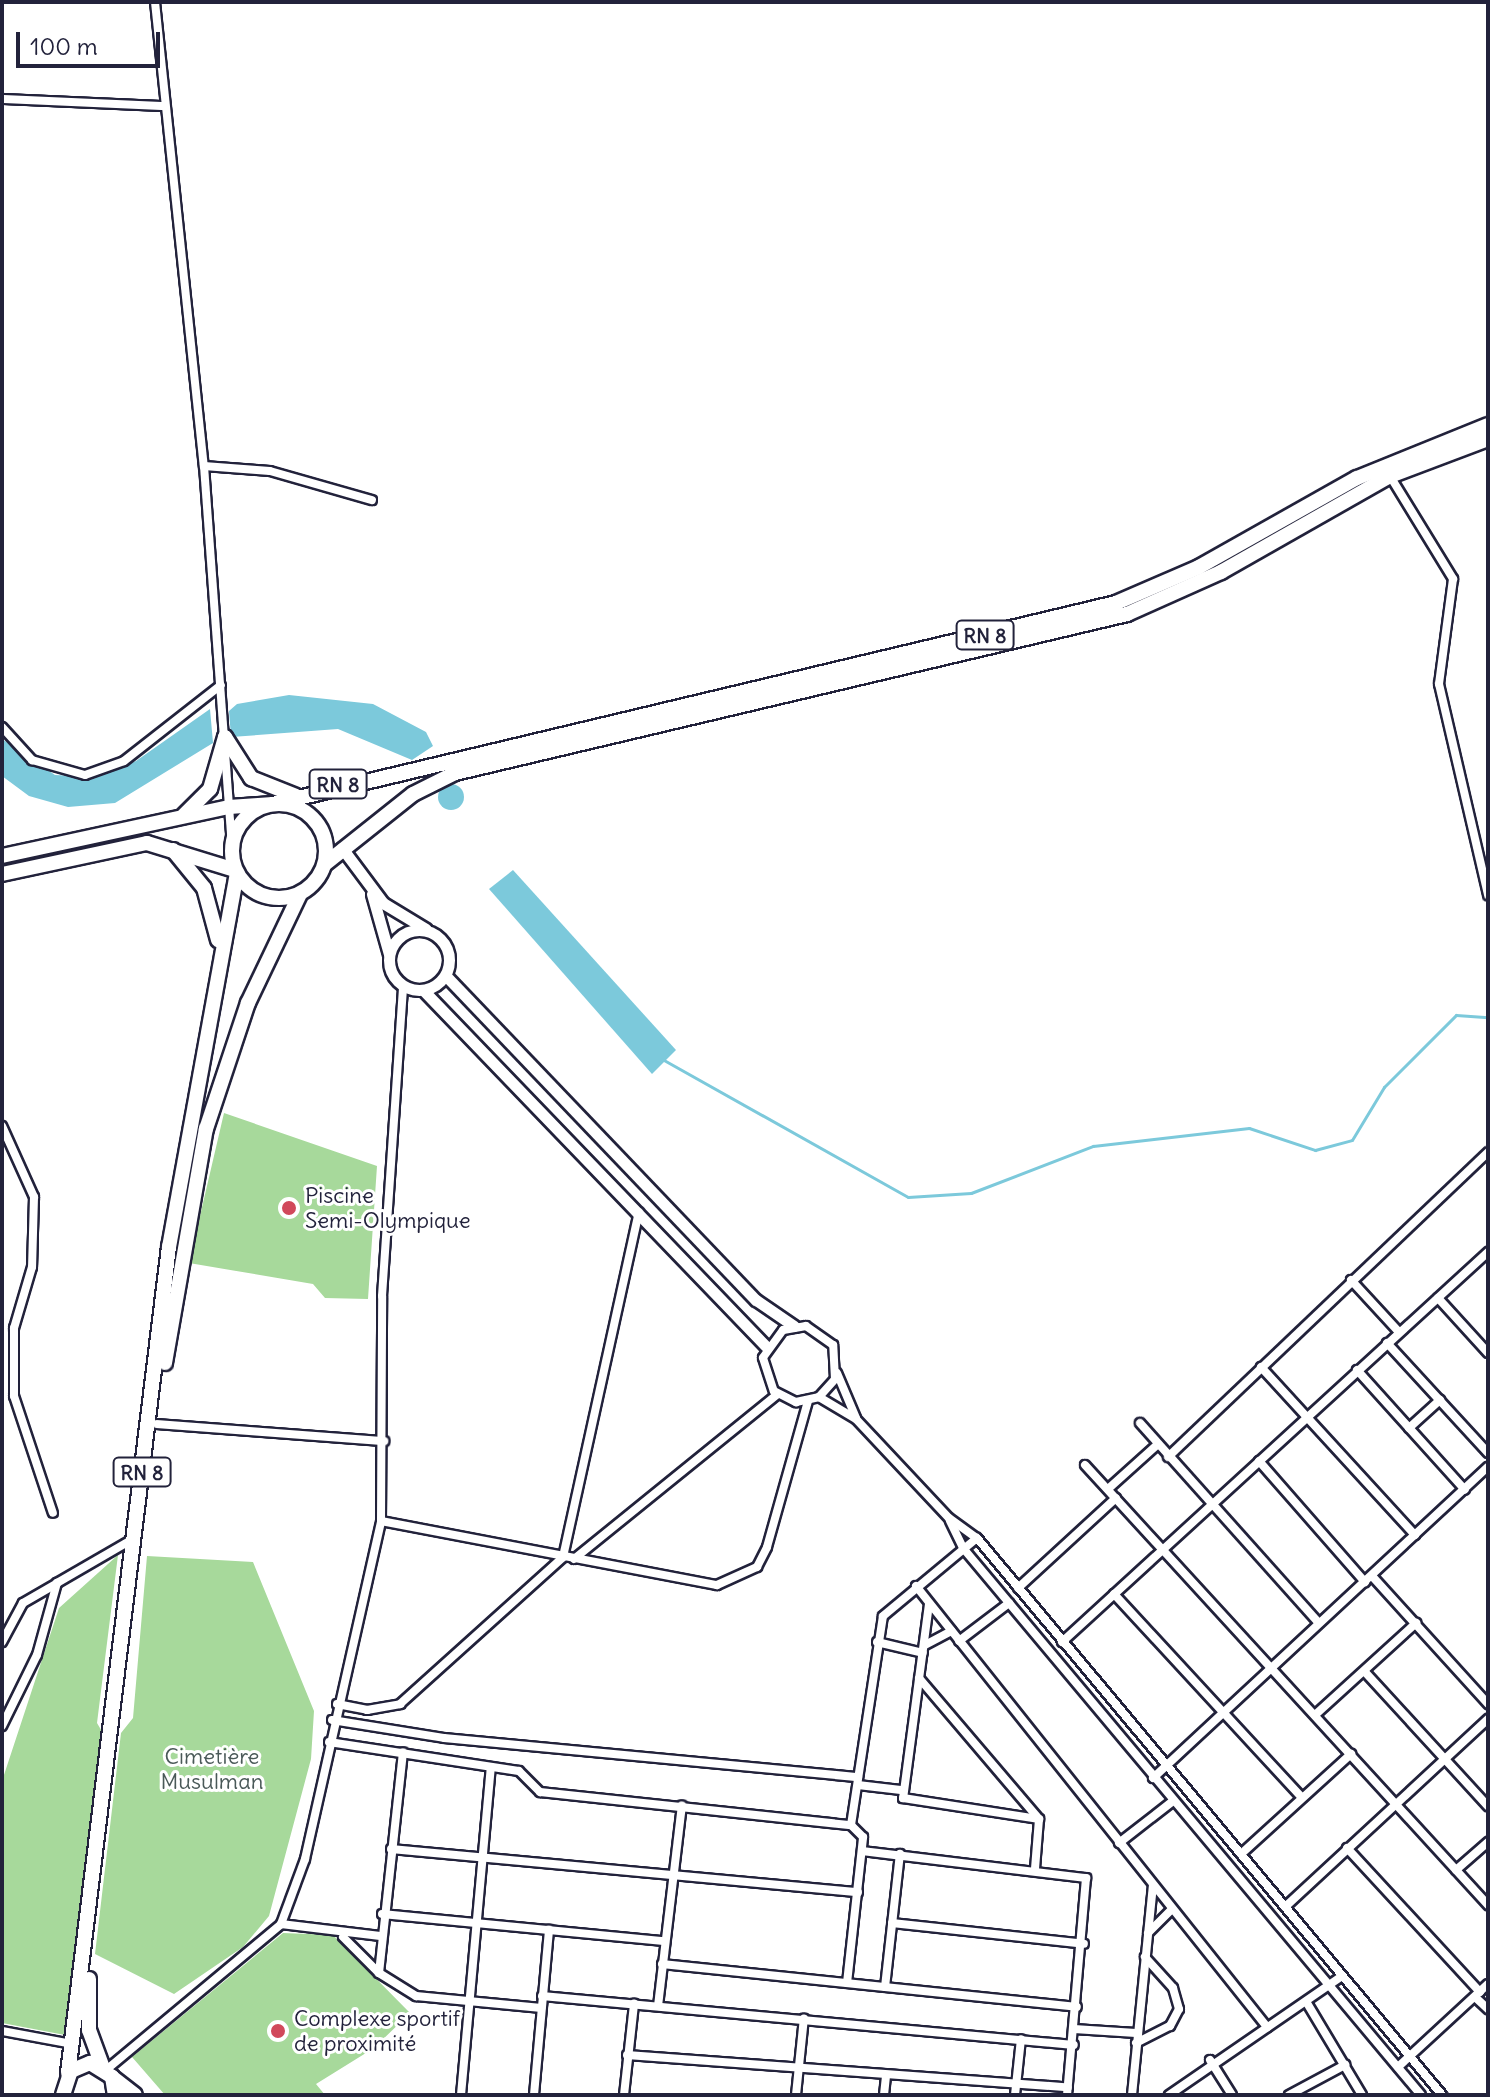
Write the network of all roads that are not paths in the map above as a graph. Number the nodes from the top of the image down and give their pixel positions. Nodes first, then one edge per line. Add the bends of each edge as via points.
1 (155, 2) edge
2 (2, 99) edge
3 (163, 106) junction
4 (1488, 425) edge
5 (1488, 439) edge
6 (204, 466) junction
7 (1390, 476) junction
8 (372, 500) dead end
9 (221, 685) junction
10 (2, 727) edge
11 (225, 737) junction
12 (297, 796) junction
13 (273, 804) junction
14 (229, 807) junction
15 (181, 818) junction
16 (166, 845) junction
17 (342, 848) junction
18 (232, 850) junction
19 (2, 856) edge
20 (325, 864) junction
21 (236, 872) junction
22 (2, 874) edge
23 (371, 890) junction
24 (300, 894) junction
25 (1488, 895) edge
26 (427, 929) junction
27 (389, 954) junction
28 (218, 962) junction
29 (446, 976) junction
30 (403, 987) junction
31 (424, 991) junction
32 (2, 1126) edge
33 (1488, 1152) edge
34 (639, 1212) junction
35 (1488, 1252) edge
36 (1351, 1280) junction
37 (1438, 1298) junction
38 (794, 1326) junction
39 (1399, 1332) junction
40 (1387, 1343) junction
41 (766, 1346) junction
42 (1488, 1353) edge
43 (1261, 1367) junction
44 (1357, 1370) junction
45 (837, 1373) junction
46 (778, 1394) junction
47 (819, 1397) junction
48 (1440, 1400) junction
49 (808, 1401) junction
50 (1307, 1416) junction
51 (856, 1419) junction
52 (1140, 1423) dead end
53 (157, 1424) junction
54 (1409, 1428) junction
55 (384, 1441) junction
56 (1158, 1444) junction
57 (1488, 1453) edge
58 (1168, 1457) junction
59 (1259, 1461) junction
60 (1085, 1465) dead end
61 (1486, 1473) edge
62 (1108, 1489) junction
63 (1465, 1490) junction
64 (1116, 1498) junction
65 (1211, 1504) junction
66 (53, 1513) dead end
67 (949, 1518) junction
68 (381, 1521) junction
69 (1415, 1535) junction
70 (977, 1538) junction
71 (134, 1539) junction
72 (963, 1548) junction
73 (1162, 1549) junction
74 (563, 1557) junction
75 (574, 1559) junction
76 (1368, 1579) junction
77 (57, 1583) junction
78 (916, 1586) junction
79 (1018, 1588) junction
80 (1114, 1594) junction
81 (929, 1603) junction
82 (1009, 1603) junction
83 (1318, 1622) junction
84 (1416, 1623) junction
85 (951, 1631) junction
86 (959, 1641) junction
87 (2, 1642) edge
88 (877, 1642) junction
89 (1062, 1642) junction
90 (924, 1649) junction
91 (1270, 1668) junction
92 (1365, 1672) junction
93 (919, 1678) junction
94 (337, 1704) junction
95 (1488, 1704) edge
96 (1222, 1713) junction
97 (1315, 1715) junction
98 (332, 1720) junction
99 (2, 1726) edge
100 (1486, 1726) edge
101 (329, 1742) junction
102 (403, 1752) junction
103 (1351, 1754) junction
104 (1444, 1759) junction
105 (491, 1767) junction
106 (1165, 1767) junction
107 (1153, 1778) junction
108 (858, 1781) junction
109 (901, 1790) junction
110 (1302, 1798) junction
111 (1173, 1801) junction
112 (1396, 1804) junction
113 (682, 1805) junction
114 (1488, 1806) edge
115 (1039, 1819) junction
116 (851, 1825) junction
117 (1488, 1842) edge
118 (1119, 1843) junction
119 (1347, 1848) junction
120 (391, 1849) junction
121 (862, 1851) junction
122 (900, 1854) junction
123 (1241, 1854) junction
124 (481, 1857) junction
125 (1035, 1869) junction
126 (1456, 1870) junction
127 (672, 1875) junction
128 (1153, 1886) junction
129 (858, 1892) junction
130 (1488, 1905) edge
131 (1285, 1907) junction
132 (1172, 1909) junction
133 (382, 1914) junction
134 (892, 1923) junction
135 (281, 1924) junction
136 (475, 1924) junction
137 (549, 1930) junction
138 (1148, 1933) junction
139 (380, 1936) junction
140 (343, 1937) junction
141 (664, 1941) junction
142 (1084, 1944) junction
143 (1145, 1957) junction
144 (662, 1964) junction
145 (379, 1973) junction
146 (1342, 1976) junction
147 (847, 1983) junction
148 (1488, 1984) edge
149 (1329, 1986) junction
150 (885, 1987) junction
151 (1477, 1994) junction
152 (542, 1996) junction
153 (467, 2003) junction
154 (1307, 2003) junction
155 (634, 2004) junction
156 (658, 2006) junction
157 (1077, 2007) junction
158 (541, 2008) junction
159 (1488, 2009) edge
160 (804, 2018) junction
161 (1267, 2027) junction
162 (1074, 2029) junction
163 (2, 2031) edge
164 (1136, 2033) junction
165 (1021, 2039) junction
166 (1136, 2043) junction
167 (72, 2044) junction
168 (1074, 2045) junction
169 (627, 2055) junction
170 (1411, 2056) junction
171 (1210, 2060) junction
172 (1345, 2065) junction
173 (1398, 2067) junction
174 (799, 2068) junction
175 (107, 2071) junction
176 (886, 2076) junction
177 (1016, 2083) junction
178 (62, 2088) edge
179 (1068, 2091) edge
180 (115, 2095) edge
181 (135, 2095) edge
182 (461, 2095) edge
183 (534, 2095) edge
184 (624, 2095) edge
185 (796, 2095) edge
186 (884, 2095) edge
187 (1015, 2095) edge
188 (1132, 2095) edge
189 (1169, 2095) edge
190 (1232, 2095) edge
191 (1289, 2095) edge
192 (1362, 2095) edge
193 (1421, 2095) edge
194 (1442, 2095) edge

1 - 3 street
2 - 3 street
3 - 6 street
4 - 12 main road, RN 8 via 1357,478 1210,561 1116,603
5 - 7 main road, RN 8
6 - 8 street via 270,471
6 - 9 street
7 - 17 main road, RN 8 via 1221,572 1127,614 455,773 413,794
7 - 25 street via 1453,579 1439,684
9 - 10 street via 124,761 85,775 32,760
9 - 11 street
11 - 12 main road via 251,778
11 - 14 street
11 - 15 main road via 210,789
12 - 13 main road, RN 8
13 - 14 main road
13 - 18 main road via 244,819
13 - 20 main road via 299,808 319,826
14 - 15 main road
14 - 18 street
15 - 19 main road
16 - 21 main road
16 - 22 main road via 135,844
16 - 28 main road via 204,888 216,924
17 - 20 main road, RN 8
17 - 23 street
18 - 21 main road
20 - 24 main road
21 - 24 main road via 271,898
21 - 28 main road, RN 8
23 - 26 street
23 - 27 street
24 - 53 main road, RN 8 via 248,1003 206,1129 180,1252
26 - 27 street via 399,937
26 - 29 street via 448,948
27 - 30 street
28 - 71 main road, RN 8 via 169,1247
29 - 31 street
29 - 38 street via 756,1300
30 - 31 street
30 - 55 street via 382,1296
31 - 34 street
32 - 66 street via 34,1197 32,1267 14,1328 14,1396
33 - 36 street
34 - 41 street
34 - 74 street
35 - 37 street
36 - 39 street
36 - 43 street
37 - 39 street
37 - 42 street
38 - 41 street
38 - 45 street via 826,1336
39 - 40 street
40 - 44 street
40 - 48 street
41 - 46 street via 763,1370
43 - 50 street
43 - 58 street
44 - 50 street
44 - 54 street
45 - 47 street
45 - 51 street
46 - 49 street
46 - 75 street
47 - 49 street
47 - 51 street
48 - 54 street
48 - 57 street
49 - 75 street via 757,1567 717,1585
50 - 59 street
50 - 69 street
51 - 67 street
52 - 56 street
53 - 55 street
53 - 175 main road, RN 8 via 88,1992 89,2030
54 - 63 street
55 - 68 street
56 - 58 street
56 - 62 street
58 - 65 street
59 - 65 street
59 - 76 street
60 - 62 street
61 - 63 street
62 - 64 street
63 - 69 street
64 - 73 street
64 - 79 street
65 - 73 street
65 - 83 street
67 - 70 street
67 - 72 street
68 - 74 street
68 - 94 street via 356,1652
69 - 76 street
70 - 72 street
70 - 79 street
71 - 77 street
71 - 167 main road, RN 8
72 - 78 street
72 - 82 street
73 - 80 street
73 - 91 street
74 - 75 street
74 - 94 street via 400,1704 367,1710
76 - 83 street
76 - 84 street
77 - 87 street via 23,1603
77 - 99 street via 37,1655
78 - 81 street
78 - 88 street via 883,1616
79 - 89 street
80 - 89 street
80 - 96 street
81 - 85 street
81 - 90 street
82 - 86 street
82 - 107 street
83 - 91 street
84 - 92 street
84 - 95 street
85 - 86 street
85 - 90 street
86 - 118 street
88 - 90 street
88 - 108 street
89 - 106 street
90 - 93 street
91 - 96 street
91 - 97 street
92 - 97 street
92 - 104 street
93 - 109 street
93 - 115 street
94 - 98 street
96 - 106 street
96 - 110 street
97 - 103 street
98 - 101 street
98 - 108 street via 458,1740
100 - 104 street
101 - 102 street
101 - 135 street via 305,1859
102 - 105 street
102 - 120 street
103 - 110 street
103 - 112 street
104 - 112 street
104 - 114 street
105 - 113 street via 519,1771 540,1792
105 - 124 street
106 - 107 street
106 - 123 street
107 - 111 street
108 - 109 street
108 - 116 street
109 - 115 street via 912,1803
110 - 123 street
111 - 118 street
111 - 149 street
112 - 119 street
112 - 126 street
113 - 116 street
113 - 127 street
115 - 125 street
116 - 121 street via 862,1830
117 - 126 street
118 - 128 street
119 - 131 street
119 - 151 street
120 - 124 street
120 - 133 street
121 - 122 street
121 - 129 street
122 - 125 street
122 - 134 street
123 - 131 street
124 - 127 street
124 - 136 street
125 - 142 street via 1089,1882
126 - 130 street
127 - 129 street
127 - 141 street
128 - 132 street
128 - 138 street
129 - 147 street
131 - 146 street
132 - 138 street
132 - 161 street
133 - 136 street
133 - 139 street
134 - 142 street
134 - 150 street
135 - 140 street
135 - 175 street
136 - 137 street
136 - 153 street
137 - 141 street
137 - 152 street
138 - 143 street
139 - 140 street
139 - 145 street
140 - 145 street
141 - 144 street
142 - 157 street
143 - 164 street
143 - 166 street via 1173,1988 1179,2009 1170,2026
144 - 147 street
144 - 156 street
145 - 153 street via 416,1996
146 - 149 street
146 - 170 street
147 - 150 street
148 - 151 street
149 - 154 street
149 - 173 street
150 - 157 street
151 - 159 street
151 - 170 street
152 - 155 street
152 - 158 street
153 - 158 street
153 - 182 street
154 - 161 street
154 - 172 street
155 - 156 street
155 - 169 street
156 - 160 street
157 - 162 street
158 - 183 street
160 - 165 street
160 - 174 street
161 - 171 street
162 - 164 street
162 - 168 street
163 - 167 street
164 - 166 street
165 - 168 street
165 - 177 street
166 - 188 street
167 - 178 main road, RN 8
168 - 179 street
169 - 174 street
169 - 184 street
170 - 173 street
170 - 194 street
171 - 189 street
171 - 190 street
172 - 191 street
172 - 192 street
173 - 193 street
174 - 176 street
174 - 185 street
175 - 178 main road via 83,2064
175 - 180 main road
175 - 181 main road
176 - 177 street
176 - 186 street
177 - 179 street
177 - 187 street

